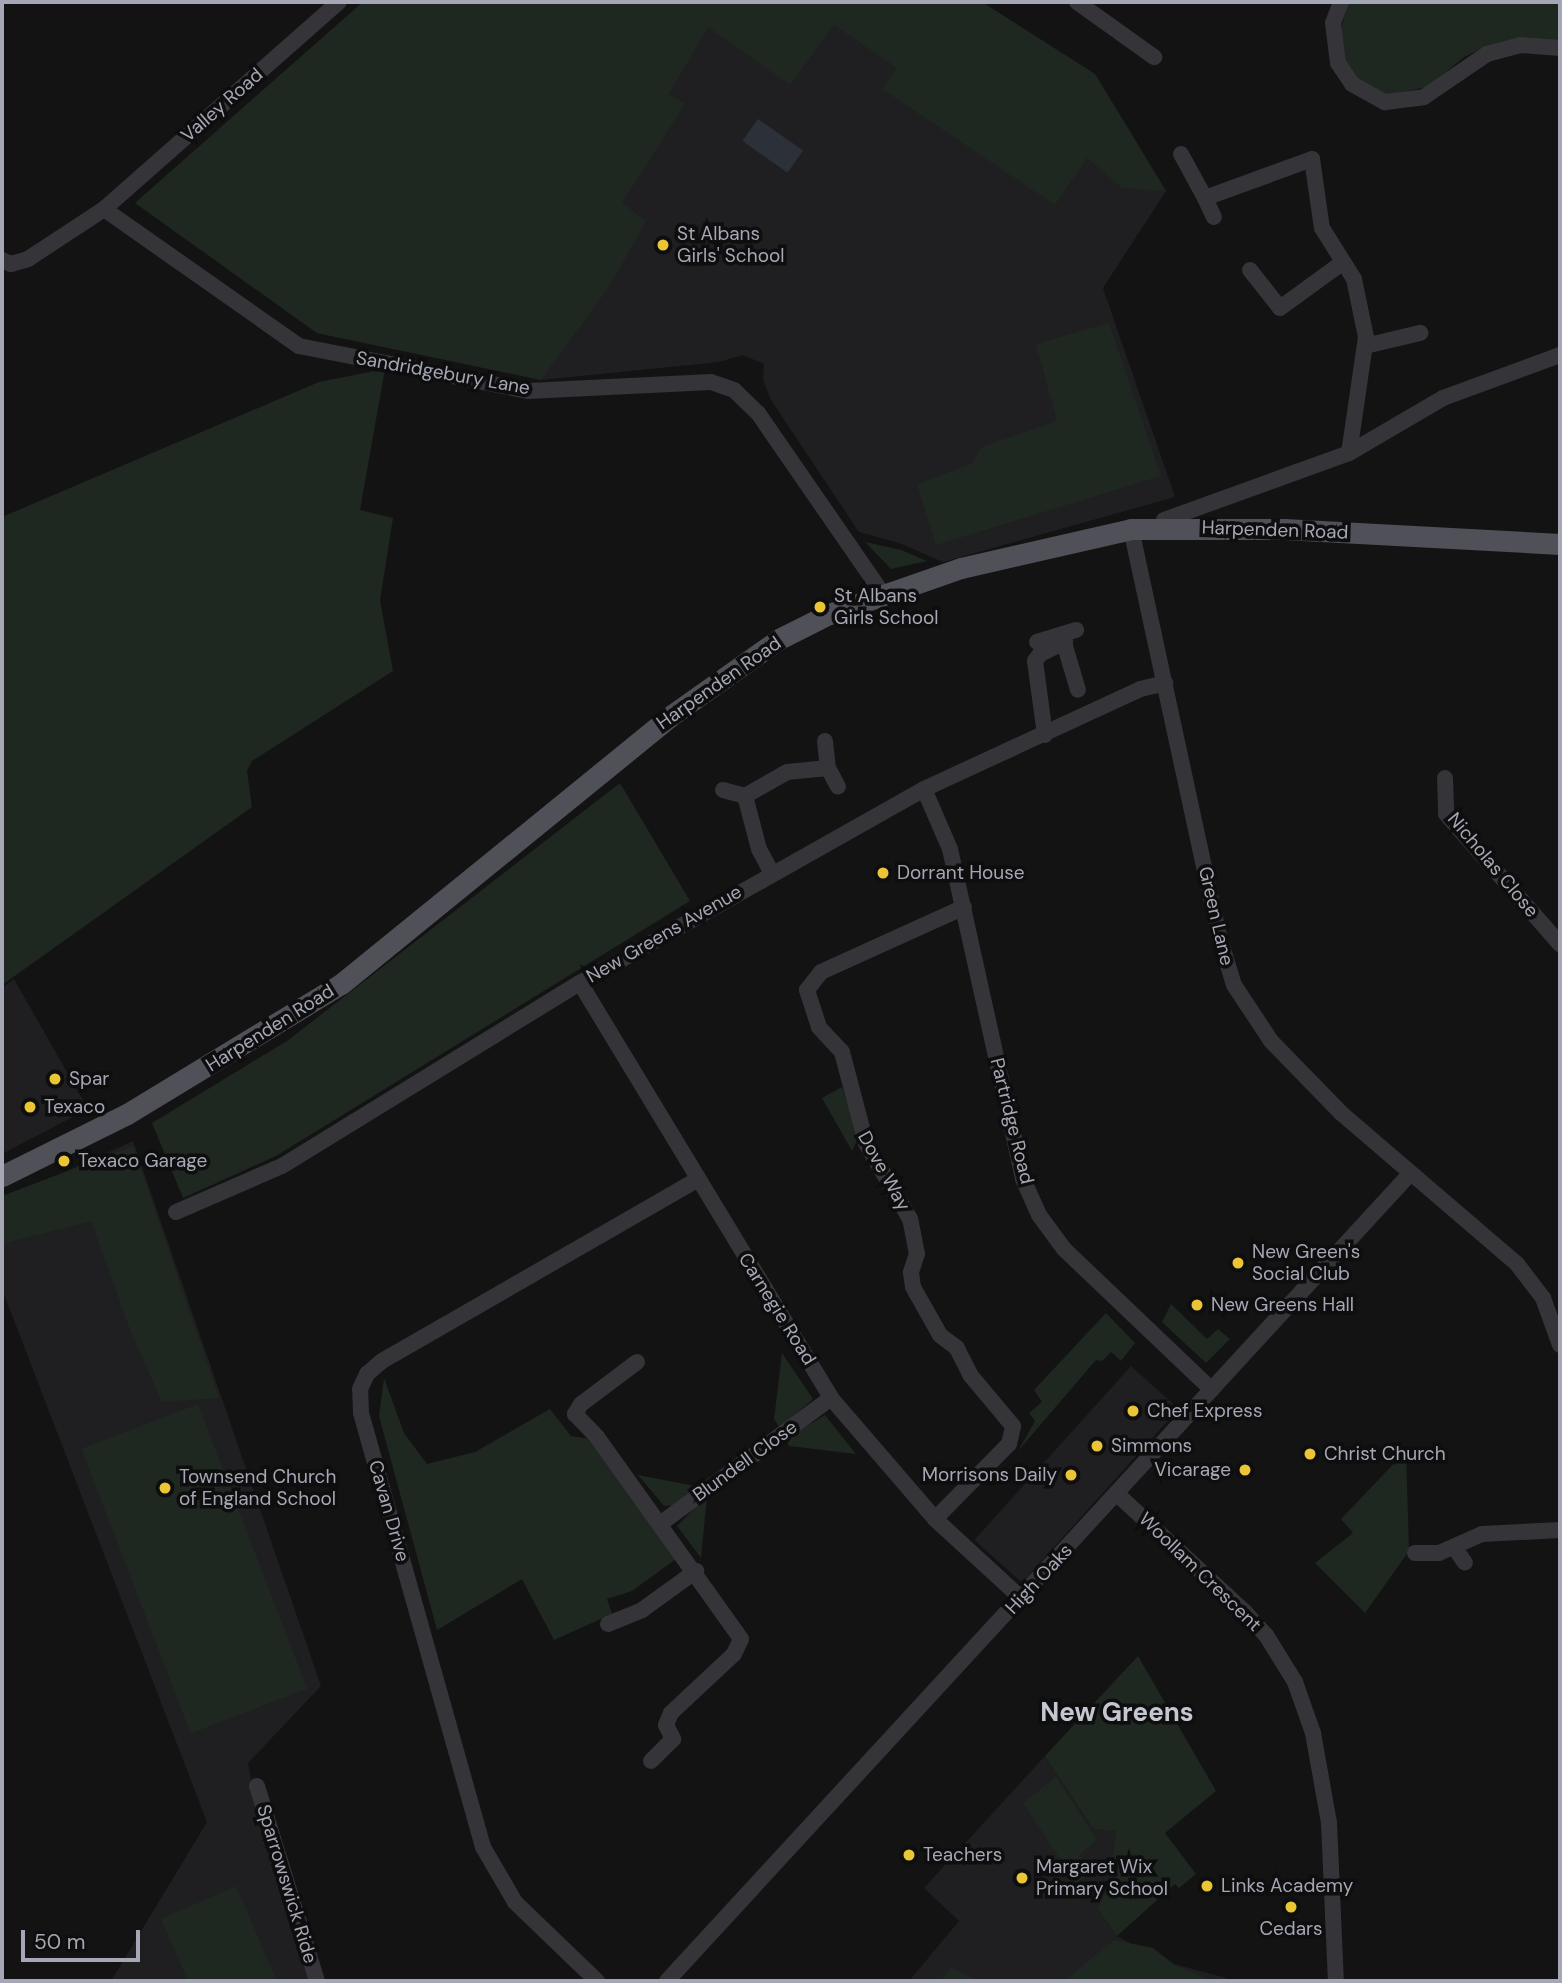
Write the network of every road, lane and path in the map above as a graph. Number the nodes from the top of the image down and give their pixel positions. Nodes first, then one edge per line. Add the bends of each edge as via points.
1 (339, 2) edge
2 (1077, 2) edge
3 (1341, 2) edge
4 (1560, 48) edge
5 (1154, 57) dead end
6 (1181, 154) dead end
7 (1205, 198) junction
8 (104, 209) junction
9 (1214, 217) dead end
10 (2, 260) edge
11 (1342, 263) junction
12 (1250, 270) dead end
13 (1420, 333) dead end
14 (1365, 346) junction
15 (1560, 355) edge
16 (1349, 453) junction
17 (1164, 520) dead end
18 (1131, 528) junction
19 (1560, 544) edge
20 (882, 593) junction
21 (1067, 636) junction
22 (1037, 642) dead end
23 (1165, 683) junction
24 (1078, 690) dead end
25 (1045, 735) junction
26 (825, 741) dead end
27 (828, 768) junction
28 (1445, 778) dead end
29 (838, 787) dead end
30 (924, 789) junction
31 (723, 790) dead end
32 (745, 796) junction
33 (772, 873) junction
34 (964, 908) junction
35 (1560, 944) edge
36 (580, 983) junction
37 (1409, 1175) junction
38 (2, 1176) edge
39 (697, 1180) junction
40 (176, 1212) dead end
41 (1560, 1345) edge
42 (637, 1362) dead end
43 (1212, 1390) junction
44 (831, 1398) junction
45 (1117, 1494) junction
46 (935, 1519) junction
47 (660, 1524) junction
48 (1560, 1531) edge
49 (1454, 1547) junction
50 (1415, 1553) dead end
51 (1465, 1563) dead end
52 (696, 1571) junction
53 (1021, 1598) junction
54 (608, 1624) dead end
55 (651, 1761) dead end
56 (257, 1786) dead end
57 (674, 1979) edge
58 (317, 1981) edge
59 (597, 1981) edge
60 (1336, 1981) edge

1 - 8 street, Valley Road
2 - 5 street
3 - 4 street via 1333,23 1338,63 1352,85 1385,102 1424,97 1487,54 1520,45
6 - 7 street
7 - 9 street
7 - 11 street via 1312,159 1322,228
8 - 10 street via 28,259 10,264
8 - 20 street, Sandridgebury Lane via 299,346 528,391 711,382 734,390 758,413
11 - 12 street via 1280,308
11 - 14 street via 1354,279
13 - 14 street
14 - 16 street
15 - 16 street via 1443,398
16 - 17 street
18 - 19 main road, Harpenden Road via 1284,529
18 - 20 main road, Harpenden Road via 1006,556
18 - 23 street, Green Lane
20 - 38 main road, Harpenden Road via 779,639 669,717 330,991 127,1114
21 - 22 street
21 - 24 street
21 - 25 street via 1035,661
23 - 25 street, New Greens Avenue via 1140,689
23 - 37 street, Green Lane via 1219,936 1234,985 1270,1041
25 - 30 street, New Greens Avenue
26 - 27 street
27 - 29 street
27 - 32 street via 787,772
28 - 35 street, Nicholas Close via 1446,814
30 - 33 street, New Greens Avenue
30 - 34 street, Partridge Road via 950,849
31 - 32 street
32 - 33 street
33 - 36 street, New Greens Avenue
34 - 43 street, Partridge Road via 1023,1179 1039,1215 1064,1249
34 - 46 street, Dove Way via 821,972 807,990 819,1027 842,1052 866,1143 911,1219 917,1254 911,1282 940,1335 957,1348 971,1376 1013,1426 1009,1444
36 - 39 street, Carnegie Road
36 - 40 street, New Greens Avenue via 282,1166
37 - 41 street, Green Lane via 1499,1247 1532,1280
37 - 43 street, High Oaks
39 - 44 street, Carnegie Road
39 - 59 street, Cavan Drive via 382,1361 367,1374 360,1389 361,1413 484,1847 515,1902
42 - 47 street via 581,1404 575,1414
43 - 45 street, High Oaks
44 - 46 street, Carnegie Road
44 - 47 street, Blundell Close
45 - 53 street, High Oaks
45 - 60 street, Woollam Crescent via 1252,1619 1295,1682 1313,1733 1329,1823
46 - 53 street, Carnegie Road
47 - 52 street
48 - 49 street via 1482,1534
49 - 50 street via 1439,1553
49 - 51 street
52 - 54 street via 642,1609
52 - 55 street via 741,1639 734,1654 671,1713 666,1725 673,1739
53 - 57 street, High Oaks
56 - 58 street, Sparrowswick Ride

